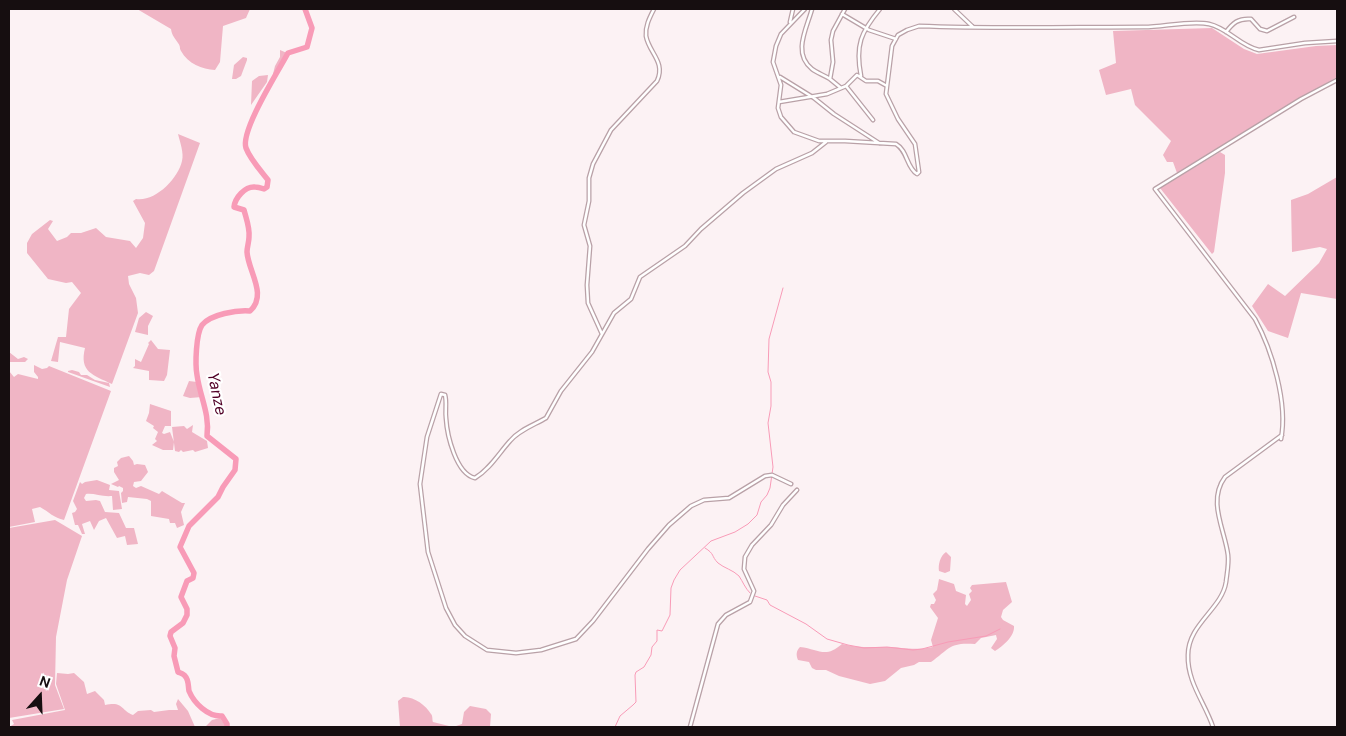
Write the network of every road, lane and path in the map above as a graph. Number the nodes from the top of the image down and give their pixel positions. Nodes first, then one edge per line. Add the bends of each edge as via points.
1 (654, 9) edge
2 (793, 9) edge
3 (805, 9) edge
4 (812, 9) edge
5 (845, 9) edge
6 (880, 9) edge
7 (954, 9) edge
8 (842, 14) junction
9 (1294, 17) dead end
10 (790, 23) junction
11 (865, 28) junction
12 (974, 28) junction
13 (1226, 32) junction
14 (896, 39) junction
15 (1337, 42) edge
16 (778, 76) junction
17 (861, 77) junction
18 (830, 79) junction
19 (1337, 80) edge
20 (846, 86) junction
21 (887, 86) junction
22 (841, 88) junction
23 (814, 98) junction
24 (778, 102) junction
25 (873, 120) dead end
26 (826, 142) junction
27 (881, 144) junction
28 (602, 334) junction
29 (1282, 435) junction
30 (1281, 439) dead end
31 (790, 484) dead end
32 (797, 490) dead end
33 (690, 727) edge
34 (1212, 727) edge

1 - 28 street via 646,35 660,66 659,77 611,130 589,178 584,225 590,246 588,303
2 - 10 street
3 - 10 street
4 - 18 street via 802,54 812,68
5 - 8 street
6 - 11 street
7 - 12 street
8 - 11 street
8 - 18 street via 830,40 833,62
9 - 13 street via 1267,31 1260,29 1251,19 1235,21
10 - 16 street via 776,46 773,62
11 - 14 street
11 - 17 street via 858,53
12 - 13 street via 1207,24
12 - 14 street via 920,26 907,30
13 - 15 street via 1259,50
14 - 21 street via 890,55
16 - 23 street
16 - 24 street
17 - 20 street via 854,76
17 - 21 street
18 - 22 street
19 - 29 street via 1155,188 1263,333 1278,385
20 - 22 street
20 - 25 street
21 - 27 street via 887,97 915,144 918,173 911,169 902,148 896,144
22 - 23 street
23 - 24 street
23 - 27 street
24 - 26 street via 778,112 789,128 808,138
26 - 27 street
26 - 28 street via 812,153 776,169 701,228 685,246 643,275 631,299 614,313
28 - 31 street via 546,418 522,430 475,478 462,471 456,459 446,419 445,395 443,393 440,397 427,437 420,484 428,552 446,608 465,636 486,650 507,652 541,650 576,639 648,549 691,506 704,500 729,498 765,476 772,475
29 - 30 street
29 - 34 street via 1225,477 1218,492 1218,517 1228,554 1226,584 1195,630 1187,657 1191,678
32 - 33 street via 744,557 744,569 754,591 750,602 726,615 718,624

